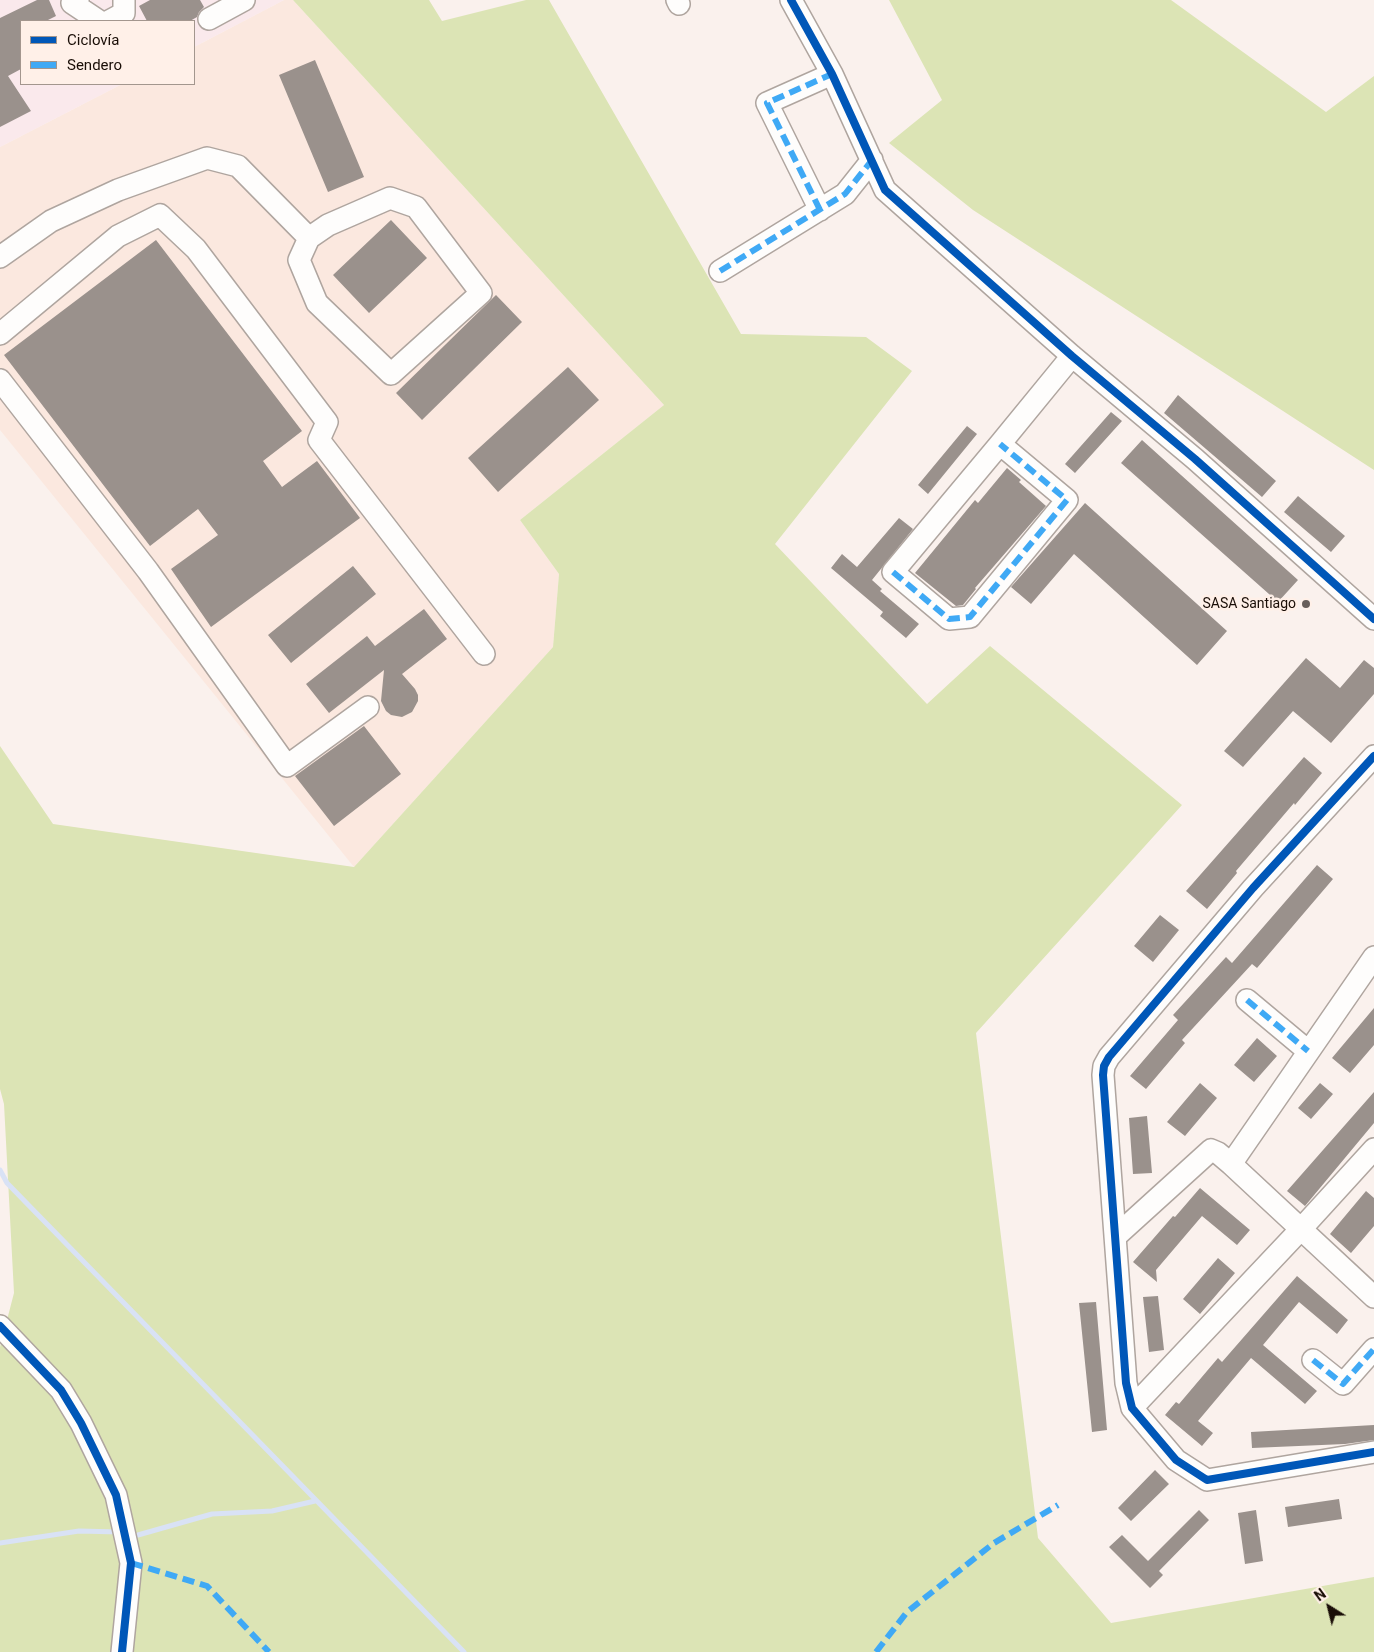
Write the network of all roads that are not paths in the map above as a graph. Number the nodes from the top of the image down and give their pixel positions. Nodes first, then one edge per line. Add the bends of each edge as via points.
1 (78, 0) edge
2 (124, 0) edge
3 (244, 0) edge
4 (791, 0) edge
5 (209, 19) dead end
6 (98, 20) edge
7 (111, 20) edge
8 (832, 74) junction
9 (872, 160) junction
10 (820, 210) junction
11 (308, 238) junction
12 (0, 256) edge
13 (720, 271) dead end
14 (0, 334) edge
15 (1072, 356) junction
16 (0, 380) edge
17 (1000, 444) junction
18 (1374, 619) edge
19 (484, 654) dead end
20 (368, 707) dead end
21 (1374, 756) edge
22 (1374, 957) edge
23 (1366, 984) edge
24 (1247, 1000) dead end
25 (1308, 1051) junction
26 (1374, 1149) edge
27 (1232, 1164) junction
28 (1301, 1230) junction
29 (1115, 1237) junction
30 (1374, 1297) edge
31 (0, 1326) edge
32 (1374, 1350) edge
33 (1312, 1360) dead end
34 (1132, 1408) junction
35 (1374, 1452) edge
36 (122, 1652) edge

1 - 6 street via 72,3
2 - 7 street via 124,13
3 - 5 street
4 - 8 street
8 - 9 street
8 - 10 street via 768,103
9 - 10 street via 845,194
9 - 15 street via 885,190
10 - 13 street
11 - 11 street via 328,225 390,198 416,207 481,293 391,374 317,303 299,260
11 - 12 street via 238,166 207,158 118,190 50,221
14 - 19 street via 118,236 160,215 196,249 327,422 319,440
15 - 17 street
15 - 18 street via 1195,459
16 - 20 street via 148,571 287,766
17 - 17 street via 893,572 949,619 970,616 1068,500
21 - 29 street via 1253,888 1104,1066
22 - 23 street
23 - 25 street
24 - 25 street
25 - 27 street
26 - 28 street
27 - 28 street
27 - 29 street via 1211,1150
28 - 30 street
28 - 34 street
29 - 34 street via 1126,1383
31 - 36 street via 61,1390 116,1495 131,1562
32 - 33 street via 1343,1384
34 - 35 street via 1176,1460 1207,1480

